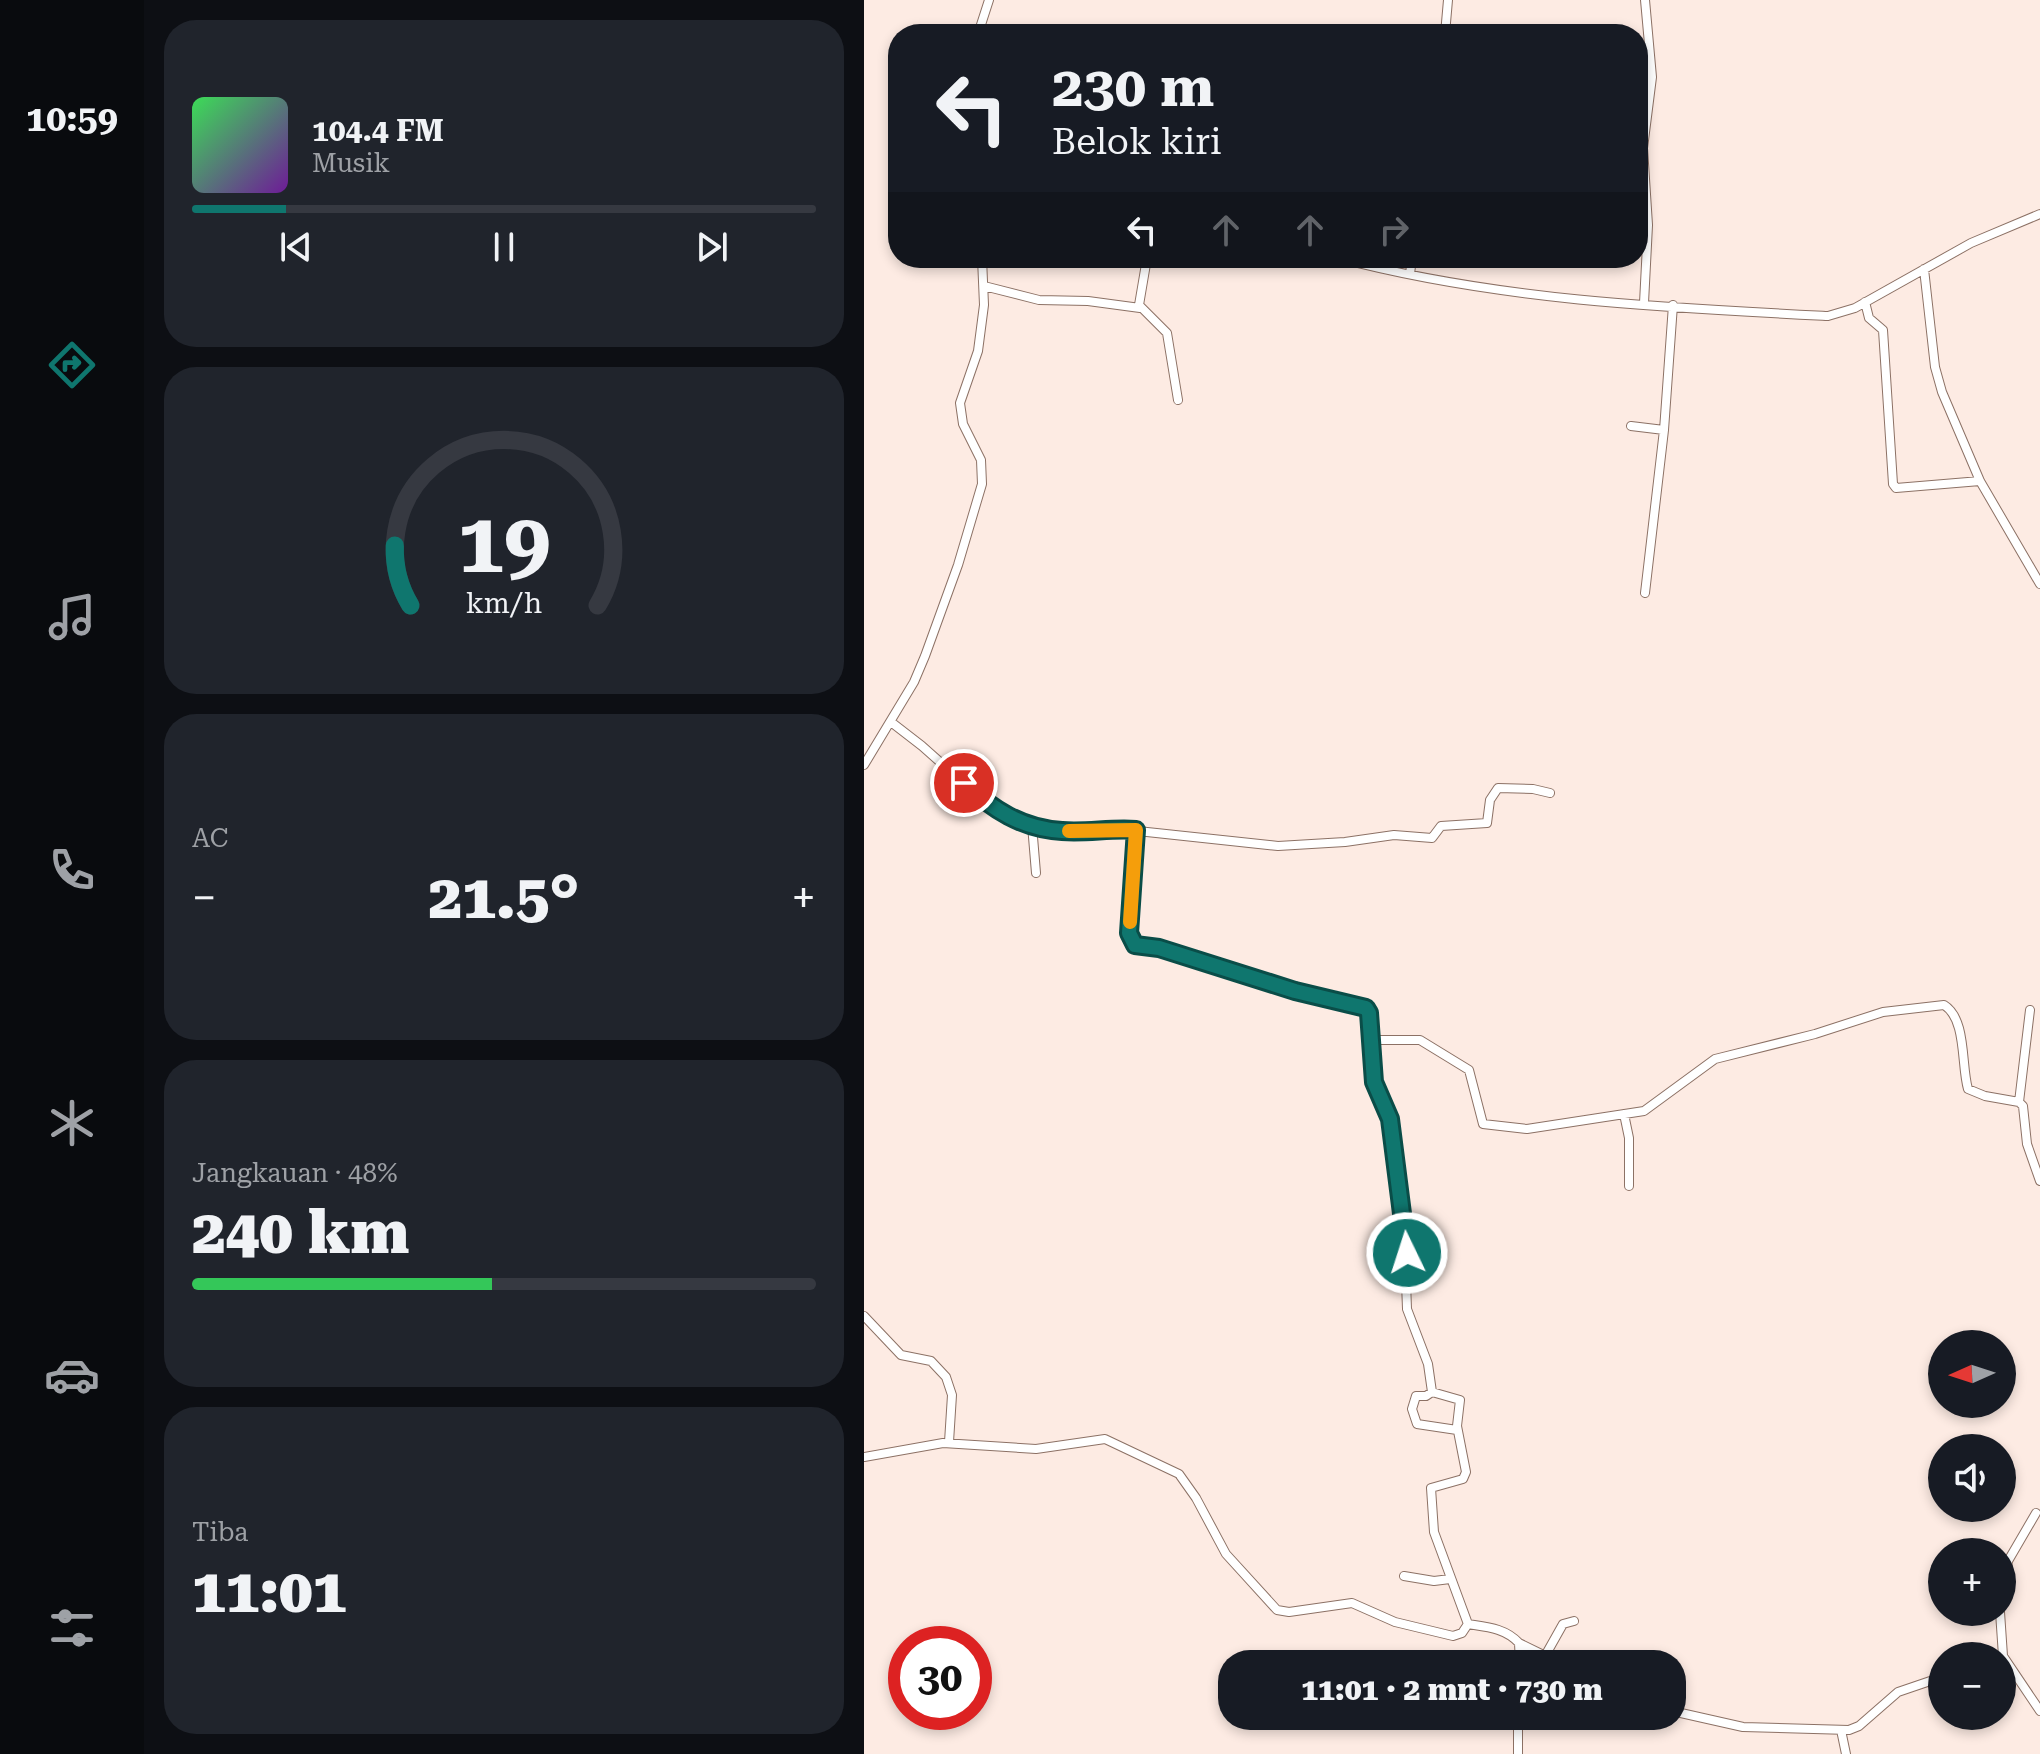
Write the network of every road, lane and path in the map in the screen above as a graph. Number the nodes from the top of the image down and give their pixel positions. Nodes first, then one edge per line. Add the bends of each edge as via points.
1 (989, 0) edge
2 (1448, 0) edge
3 (1645, 0) edge
4 (981, 24) edge
5 (1446, 24) edge
6 (1647, 24) edge
7 (1648, 33) edge
8 (1648, 109) edge
9 (2040, 214) edge
10 (983, 268) edge
11 (1145, 268) edge
12 (1383, 268) edge
13 (1411, 268) edge
14 (1646, 268) edge
15 (1924, 269) junction
16 (1410, 274) junction
17 (984, 286) junction
18 (1865, 302) junction
19 (1644, 303) junction
20 (1673, 305) junction
21 (1140, 308) junction
22 (1178, 400) dead end
23 (1631, 426) dead end
24 (1664, 430) junction
25 (1980, 481) junction
26 (2040, 584) edge
27 (1645, 593) dead end
28 (891, 722) junction
29 (864, 765) edge
30 (1550, 793) dead end
31 (1032, 825) junction
32 (1136, 830) junction
33 (1036, 873) dead end
34 (2030, 1010) dead end
35 (1371, 1040) junction
36 (2019, 1102) junction
37 (1624, 1114) junction
38 (2040, 1181) edge
39 (1629, 1186) dead end
40 (864, 1316) edge
41 (1432, 1392) junction
42 (1457, 1430) junction
43 (949, 1442) junction
44 (864, 1457) edge
45 (2036, 1513) dead end
46 (2016, 1547) edge
47 (1404, 1576) dead end
48 (1450, 1579) junction
49 (1574, 1621) dead end
50 (1468, 1624) junction
51 (1519, 1643) junction
52 (1519, 1650) edge
53 (1533, 1650) edge
54 (1548, 1650) edge
55 (2016, 1675) edge
56 (1928, 1681) edge
57 (2040, 1711) edge
58 (1686, 1714) edge
59 (1518, 1730) edge
60 (1841, 1730) junction
61 (1518, 1754) edge
62 (1846, 1754) edge

1 - 4 street
2 - 5 street
3 - 6 street
7 - 8 street
9 - 15 street
10 - 17 street
11 - 21 street
12 - 16 street
13 - 16 street
14 - 19 street
15 - 18 street
15 - 25 street via 1935,367
16 - 19 street
17 - 21 street via 1039,300
17 - 28 street via 978,351 960,403 963,424 981,460 980,492 925,656
18 - 20 street via 1828,316
18 - 25 street via 1869,318 1883,330 1893,484 1896,488
19 - 20 street
20 - 24 street
21 - 22 street via 1167,333
23 - 24 street
24 - 27 street
25 - 26 street
28 - 29 street
28 - 31 street via 995,811
30 - 32 street via 1498,788 1490,800 1487,823 1439,827 1432,838 1394,835 1278,846
31 - 32 street via 1059,831
31 - 33 street
32 - 35 street via 1132,943 1362,1006 1369,1013
34 - 36 street
35 - 37 street via 1420,1040 1469,1070 1485,1125 1527,1129
35 - 41 street via 1374,1082 1390,1119 1403,1200 1407,1309
36 - 37 street via 1968,1089 1958,1030 1944,1005 1883,1012 1715,1059 1649,1109
36 - 38 street
37 - 39 street
40 - 43 street via 901,1355 931,1361 946,1377 952,1395
41 - 42 street via 1460,1400
41 - 42 street via 1416,1396 1412,1409 1417,1424
42 - 48 street via 1465,1476 1433,1486 1431,1492 1434,1532
43 - 44 street
43 - 50 street via 1036,1449 1105,1439 1179,1474 1226,1554 1277,1610 1352,1603 1395,1622 1453,1636
45 - 46 street
47 - 48 street
48 - 50 street
49 - 54 street via 1563,1624
50 - 51 street via 1498,1629
51 - 52 street
51 - 53 street
55 - 57 street
56 - 60 street via 1901,1690 1856,1728
58 - 60 street via 1743,1727
59 - 61 street
60 - 62 street

